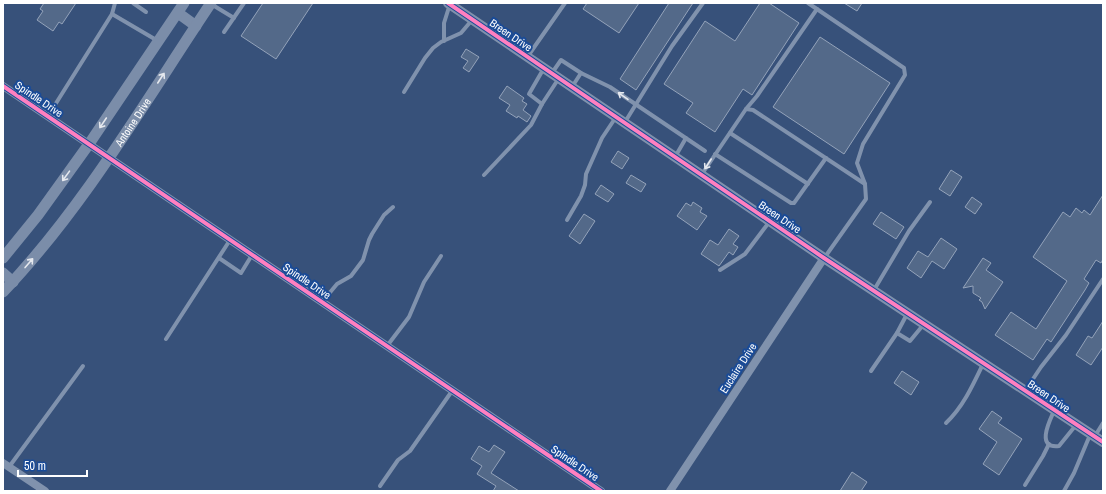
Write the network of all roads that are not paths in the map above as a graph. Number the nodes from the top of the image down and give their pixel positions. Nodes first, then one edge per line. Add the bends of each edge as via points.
1 (115, 3) edge
2 (133, 3) edge
3 (184, 3) edge
4 (211, 3) edge
5 (244, 3) edge
6 (565, 3) edge
7 (702, 3) edge
8 (808, 3) edge
9 (449, 4) edge
10 (818, 9) junction
11 (146, 12) dead end
12 (178, 13) junction
13 (112, 14) junction
14 (234, 18) junction
15 (472, 19) junction
16 (196, 26) junction
17 (224, 32) dead end
18 (444, 40) junction
19 (159, 41) junction
20 (527, 57) junction
21 (552, 73) junction
22 (582, 73) junction
23 (3, 86) edge
24 (572, 87) junction
25 (404, 92) dead end
26 (542, 104) junction
27 (636, 105) junction
28 (746, 110) junction
29 (48, 116) junction
30 (616, 116) junction
31 (625, 122) junction
32 (730, 133) junction
33 (686, 138) junction
34 (89, 144) junction
35 (704, 151) dead end
36 (715, 154) junction
37 (675, 157) junction
38 (109, 158) junction
39 (826, 158) junction
40 (484, 175) dead end
41 (702, 175) junction
42 (808, 184) junction
43 (865, 184) junction
44 (930, 202) dead end
45 (393, 207) dead end
46 (567, 220) dead end
47 (771, 221) junction
48 (230, 240) junction
49 (252, 255) junction
50 (441, 256) dead end
51 (3, 258) edge
52 (219, 258) junction
53 (824, 258) junction
54 (720, 270) dead end
55 (3, 273) edge
56 (1103, 279) edge
57 (13, 282) junction
58 (874, 291) junction
59 (3, 292) edge
60 (322, 302) junction
61 (908, 313) junction
62 (924, 324) junction
63 (897, 333) junction
64 (166, 339) dead end
65 (387, 347) junction
66 (984, 364) junction
67 (83, 366) dead end
68 (871, 371) dead end
69 (452, 391) junction
70 (1025, 391) junction
71 (1054, 411) junction
72 (946, 423) dead end
73 (1103, 423) edge
74 (1076, 425) junction
75 (1096, 438) edge
76 (1049, 444) junction
77 (6, 465) edge
78 (1025, 485) dead end
79 (380, 486) dead end
80 (45, 491) edge
81 (600, 491) edge
82 (670, 491) edge
83 (1064, 491) edge

1 - 13 lane
2 - 11 lane
3 - 12 main road
4 - 14 lane
4 - 16 main road, Antoine Drive
5 - 14 lane
6 - 20 lane
7 - 27 lane
8 - 10 lane
9 - 15 street, Breen Drive
9 - 18 lane via 444,23
10 - 28 lane
10 - 43 lane via 904,68 905,75 863,144 857,163
12 - 16 main road
12 - 19 main road
13 - 19 lane
13 - 29 lane
14 - 17 lane
15 - 18 lane via 461,33
15 - 20 street, Breen Drive
38 -> 16 main road, Antoine Drive
18 - 25 lane via 429,52
19 -> 34 main road
20 - 21 street, Breen Drive
21 - 22 lane via 561,60
21 - 24 street, Breen Drive
21 - 26 lane
21 - 26 lane via 529,94
22 - 24 lane
27 -> 22 lane via 610,87
23 - 29 street, Spindle Drive
24 - 30 street, Breen Drive
26 - 40 lane via 531,124
27 - 31 lane
27 - 33 lane
28 - 32 lane
28 - 39 lane via 754,110
29 - 34 street, Spindle Drive
30 - 31 street, Breen Drive
30 - 46 lane via 602,138 586,174 581,196
31 - 37 street, Breen Drive
32 - 36 lane
32 - 42 lane
33 - 35 lane
33 - 37 lane
34 - 38 street, Spindle Drive
34 -> 51 main road via 38,215
36 -> 41 lane
36 - 42 lane via 791,203 794,203
37 - 41 street, Breen Drive
38 - 48 street, Spindle Drive
57 -> 38 main road, Antoine Drive via 48,241
39 - 42 lane
39 - 43 lane
41 - 47 street, Breen Drive
43 - 53 lane via 866,199
44 - 58 lane
45 - 60 lane via 384,215 372,234 363,260 351,276 337,284
47 - 53 street, Breen Drive
47 - 54 lane via 745,254
48 - 49 street, Spindle Drive
48 - 52 lane
49 - 52 lane via 241,273
49 - 60 street, Spindle Drive
50 - 65 lane via 424,282 409,317
52 - 64 lane
53 - 58 street, Breen Drive
53 - 82 street, Euclaire Drive
55 - 57 main road
56 - 70 lane
57 - 59 main road, Antoine Drive
58 - 61 street, Breen Drive
60 - 65 street, Spindle Drive
61 - 62 street, Breen Drive
61 - 63 lane
62 - 63 lane via 910,341
62 - 66 street, Breen Drive
63 - 68 lane
65 - 69 street, Spindle Drive
66 - 70 street, Breen Drive
66 - 72 lane via 967,396
67 - 77 lane
69 - 79 lane via 410,451 398,460
69 - 81 street, Spindle Drive
70 - 71 street, Breen Drive
71 - 74 street, Breen Drive
71 - 76 lane via 1045,433
73 - 75 lane
74 - 75 street, Breen Drive
74 - 76 lane via 1058,446
75 - 83 lane
76 - 78 lane
77 - 80 street

